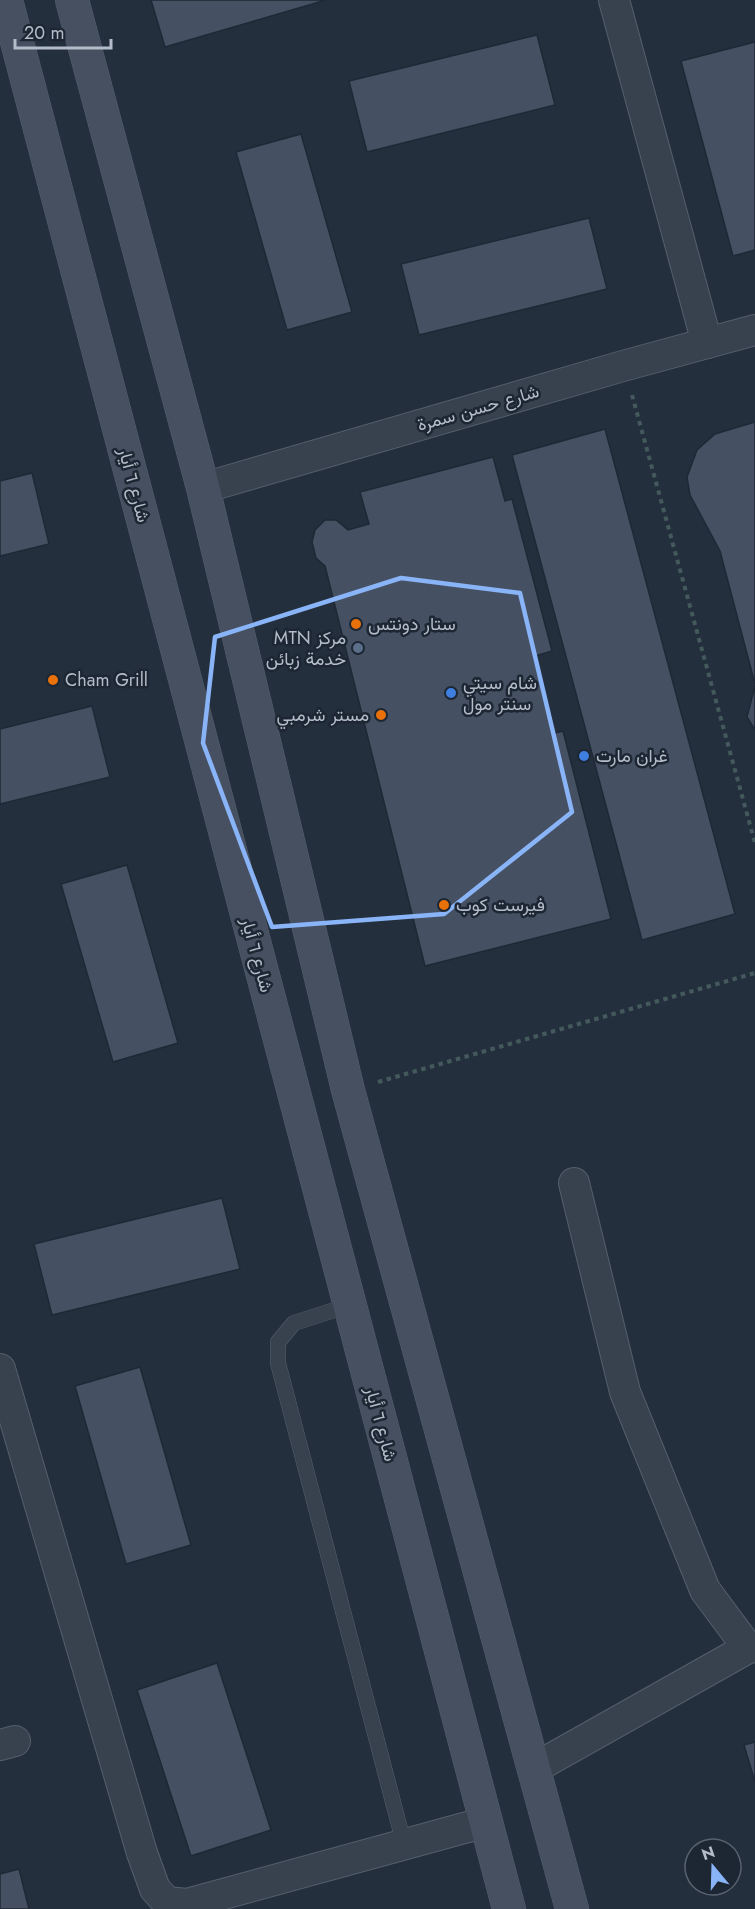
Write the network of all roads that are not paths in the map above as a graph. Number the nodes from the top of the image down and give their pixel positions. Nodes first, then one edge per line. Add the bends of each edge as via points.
1 (6, 0) edge
2 (72, 0) edge
3 (614, 0) edge
4 (755, 330) edge
5 (707, 343) junction
6 (203, 488) junction
7 (574, 1184) dead end
8 (350, 1305) junction
9 (0, 1369) edge
10 (751, 1648) edge
11 (533, 1769) junction
12 (486, 1822) junction
13 (404, 1844) junction
14 (509, 1909) edge
15 (572, 1909) edge

1 - 8 main road, شارع ٦ أيار
2 - 6 main road
3 - 5 street
4 - 5 street, شارع حسن سمرة
5 - 6 street, شارع حسن سمرة
6 - 11 main road via 348,1090
7 - 10 street via 625,1392 705,1590
8 - 12 main road, شارع ٦ أيار
8 - 13 lane via 294,1323 278,1342 278,1363
9 - 13 street via 155,1888 167,1902 187,1904
10 - 11 street
11 - 15 main road
12 - 13 street
12 - 14 main road, شارع ٦ أيار

